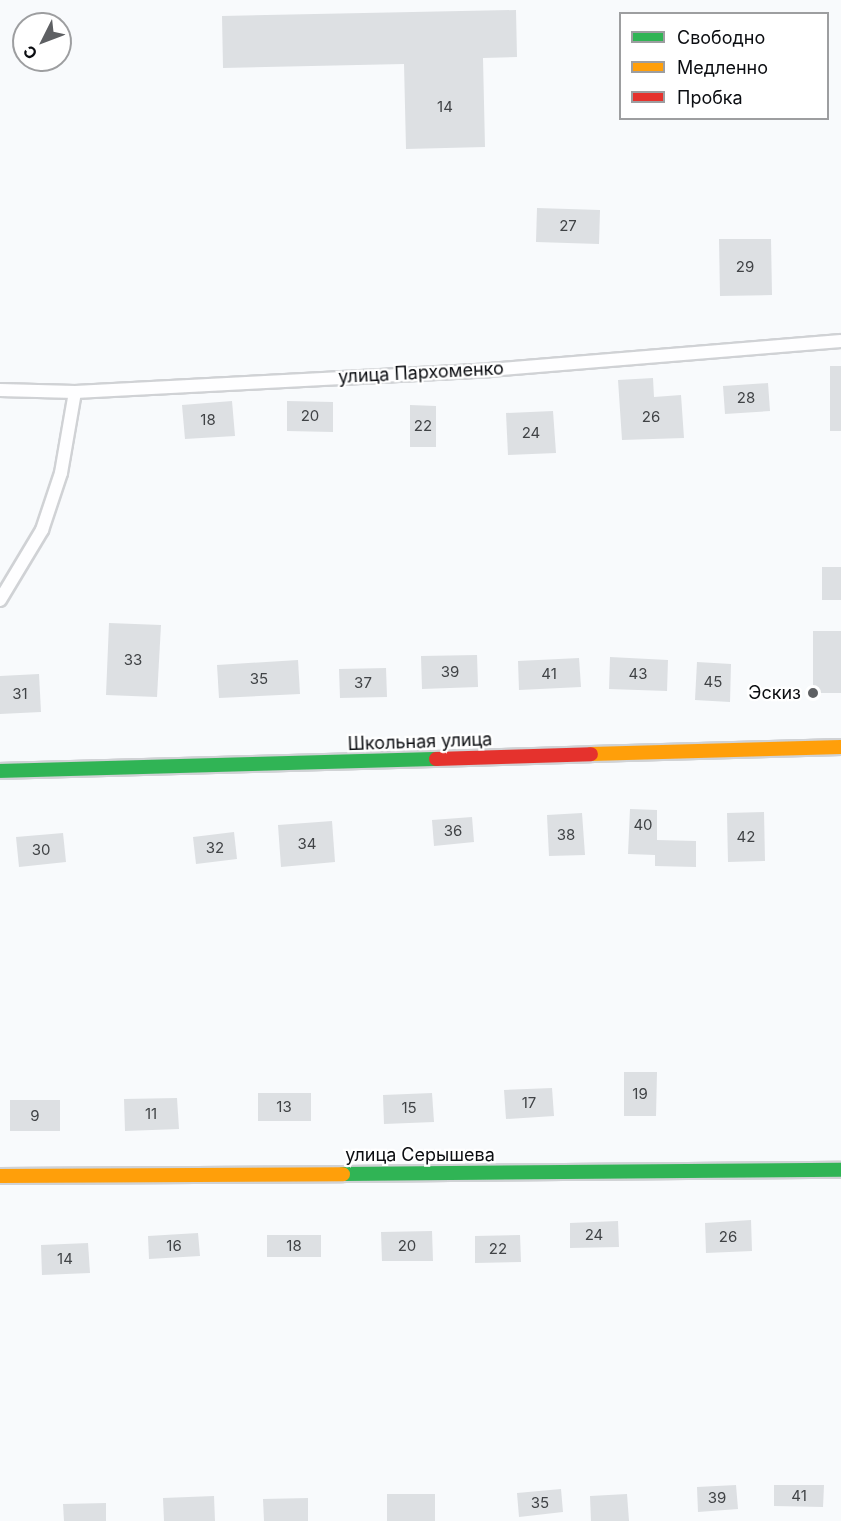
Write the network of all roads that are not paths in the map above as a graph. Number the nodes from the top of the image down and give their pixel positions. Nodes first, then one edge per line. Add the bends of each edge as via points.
1 (841, 341) edge
2 (0, 390) edge
3 (75, 392) junction
4 (0, 600) edge
5 (841, 747) edge
6 (0, 771) edge
7 (841, 1170) edge
8 (0, 1176) edge

1 - 3 lane, улица Пархоменко via 489,370
2 - 3 lane, улица Пархоменко
3 - 4 lane via 61,473 42,530
5 - 6 main road, Школьная улица
7 - 8 main road, улица Серышева

